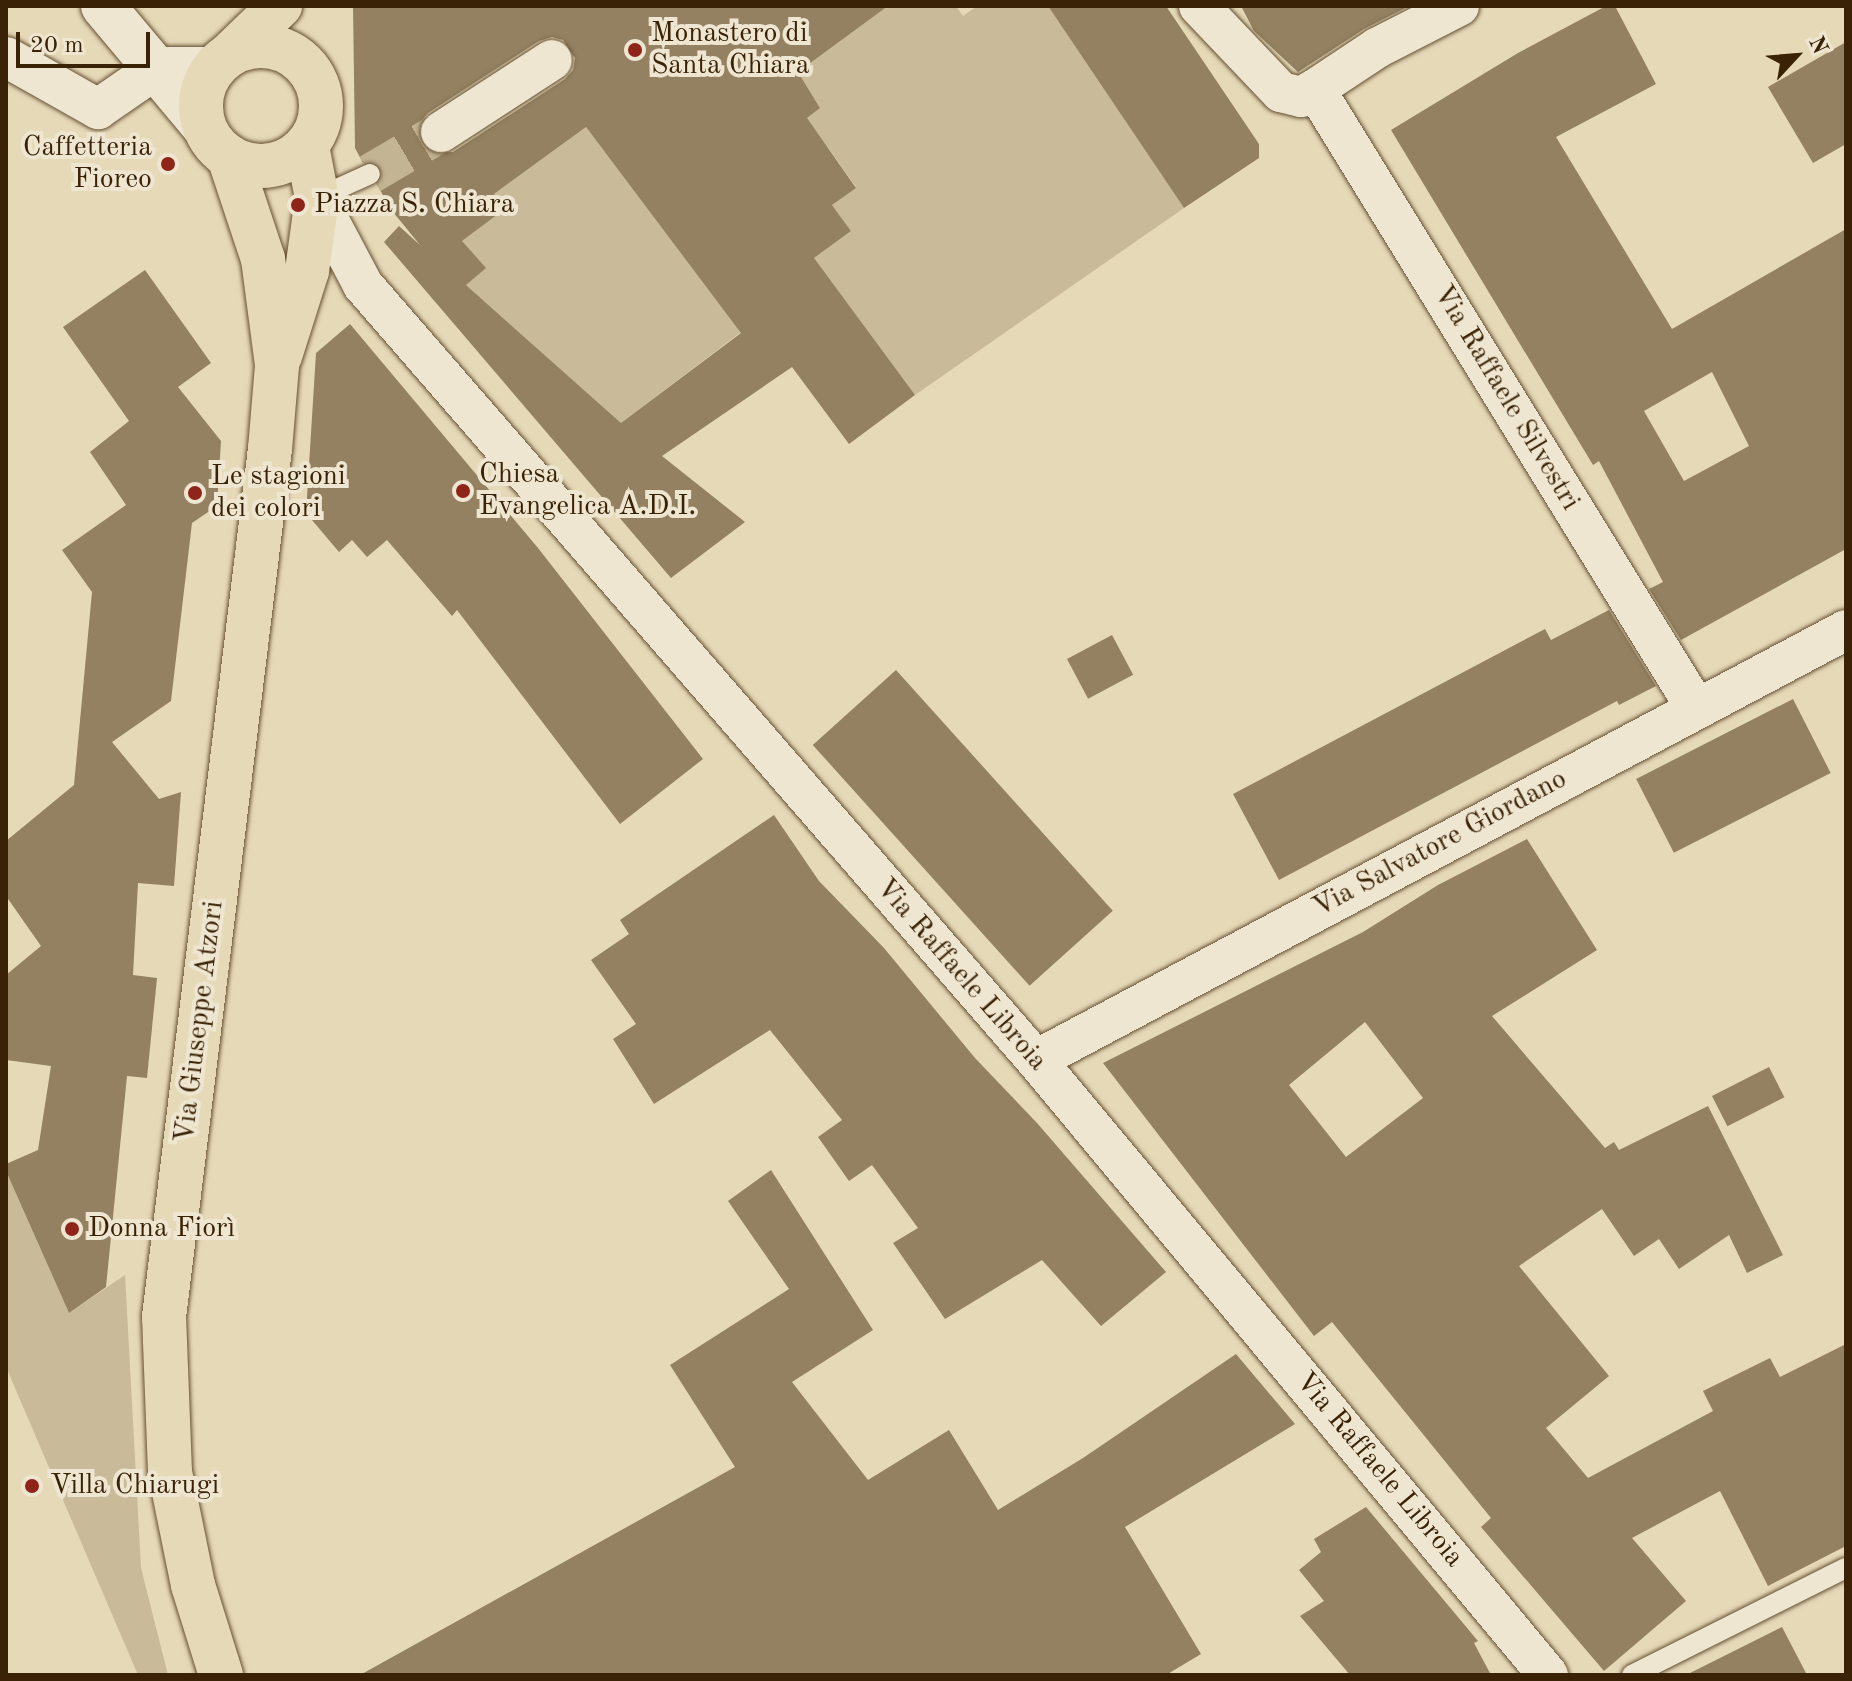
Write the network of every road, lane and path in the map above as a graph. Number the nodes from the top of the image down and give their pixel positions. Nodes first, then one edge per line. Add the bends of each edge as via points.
1 (103, 6) edge
2 (280, 6) edge
3 (303, 6) edge
4 (1199, 6) edge
5 (1459, 6) edge
6 (6, 57) edge
7 (552, 60) dead end
8 (221, 62) junction
9 (156, 69) junction
10 (313, 75) junction
11 (1315, 89) junction
12 (441, 132) tunnel mouth
13 (216, 141) junction
14 (307, 146) junction
15 (370, 174) tunnel mouth
16 (317, 198) junction
17 (263, 259) junction
18 (307, 271) junction
19 (363, 285) junction
20 (277, 365) junction
21 (1846, 630) edge
22 (1696, 708) junction
23 (1036, 1060) junction
24 (1846, 1568) edge
25 (221, 1675) edge
26 (1548, 1675) edge
27 (1632, 1675) edge

1 - 9 street
2 - 8 main road, Via Giuseppe Atzori
3 - 10 main road
4 - 11 street via 1281,92 1301,97
5 - 11 street via 1377,48
6 - 9 street via 98,109
7 - 12 street
8 - 9 street
8 - 10 main road via 247,47 275,48
8 - 13 main road, Via Giuseppe Atzori via 200,106
9 - 13 street
10 - 14 main road via 321,111
11 - 22 street, Via Raffaele Silvestri
13 - 14 main road via 262,167 287,161
13 - 17 main road, Via Giuseppe Atzori
14 - 16 main road, Via Giuseppe Atzori
15 - 16 lane
16 - 18 main road, Via Giuseppe Atzori
16 - 19 street, Via Raffaele Libroia
17 - 18 street
17 - 20 main road, Via Giuseppe Atzori
18 - 19 street
18 - 20 main road, Via Giuseppe Atzori
19 - 23 street, Via Raffaele Libroia
20 - 25 main road, Via Giuseppe Atzori via 164,1317 170,1472 193,1585
21 - 22 street, Via Salvatore Giordano
22 - 23 street, Via Salvatore Giordano
23 - 26 street, Via Raffaele Libroia
24 - 27 lane

